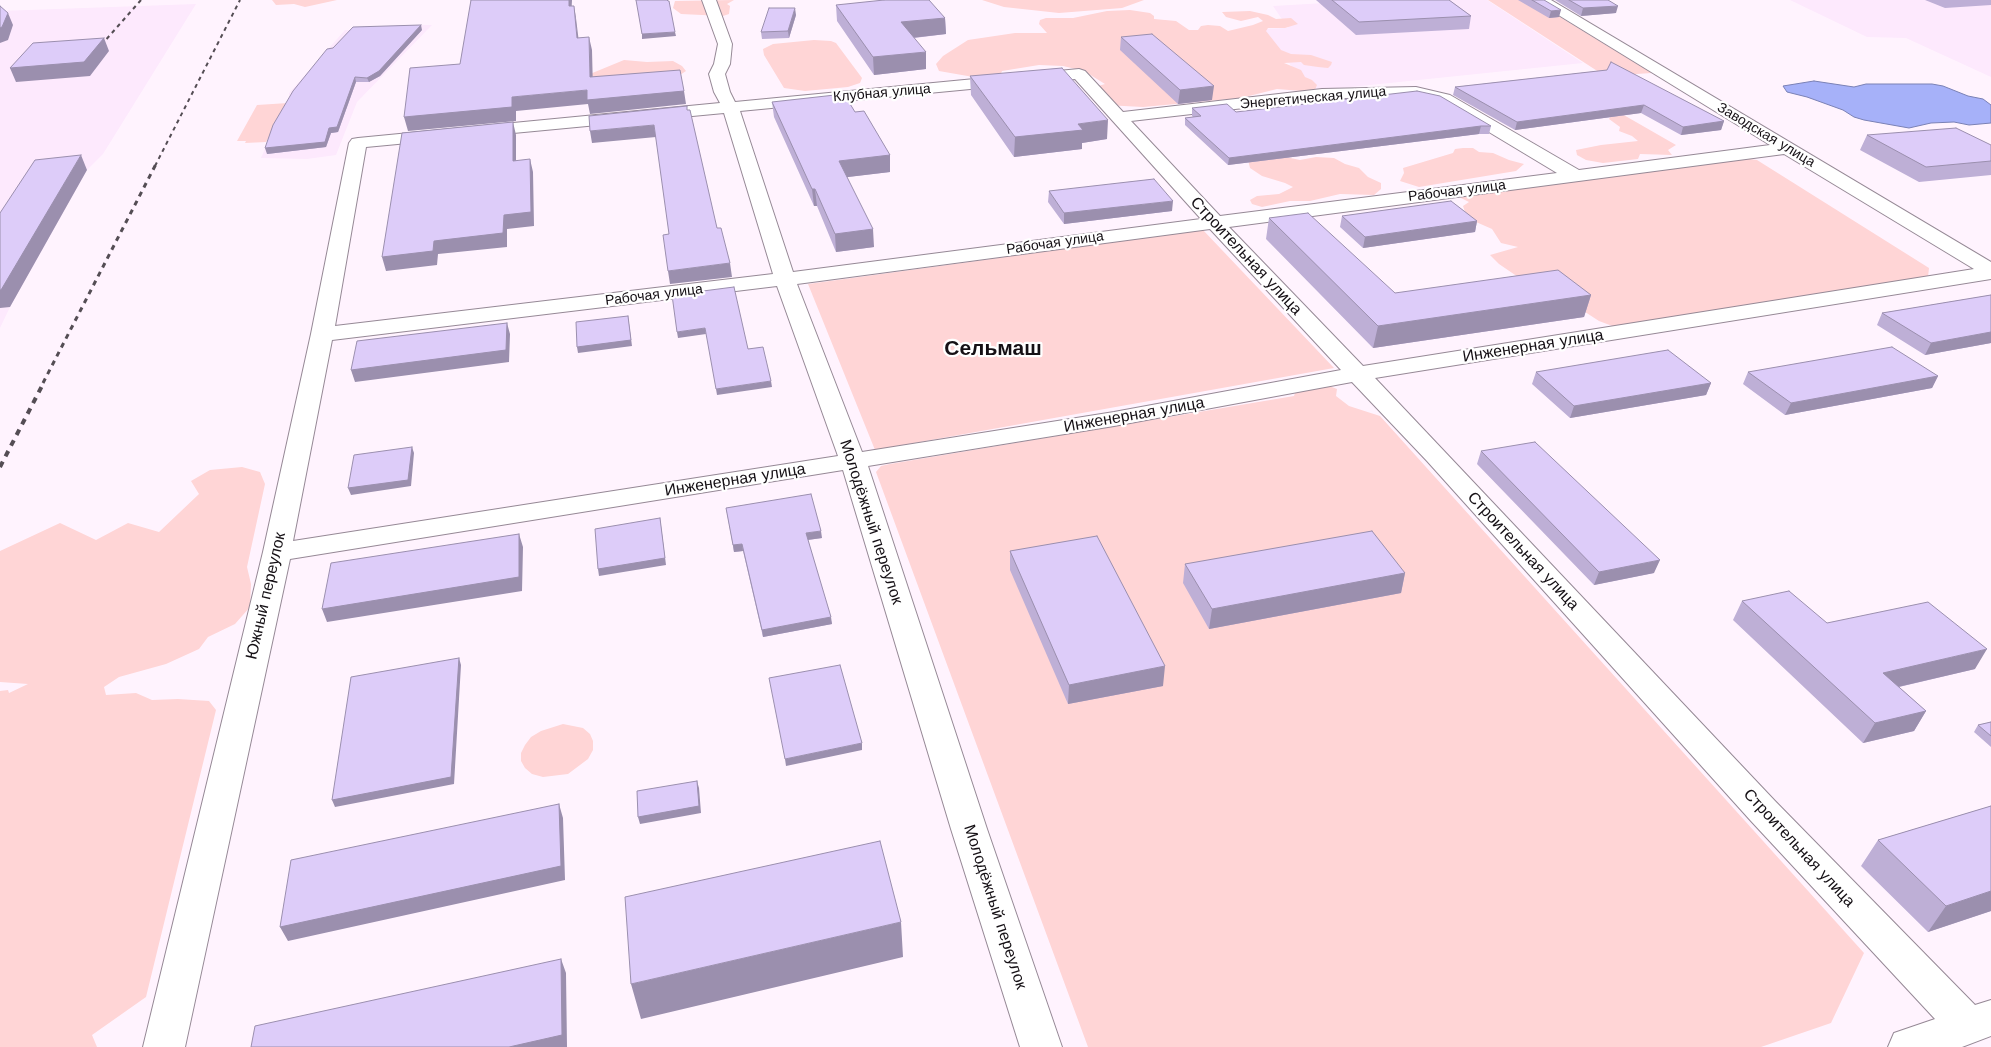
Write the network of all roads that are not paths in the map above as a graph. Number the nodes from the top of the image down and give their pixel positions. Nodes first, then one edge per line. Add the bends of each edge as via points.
1 (709, 0) edge
2 (1541, 0) edge
3 (1079, 74) joint
4 (730, 107) junction
5 (1120, 117) junction
6 (358, 143) joint
7 (1788, 148) junction
8 (1576, 176) junction
9 (1214, 222) junction
10 (1991, 272) edge
11 (785, 279) junction
12 (322, 334) junction
13 (1357, 374) junction
14 (853, 462) junction
15 (277, 552) junction
16 (1980, 1022) edge
17 (164, 1047) edge
18 (1041, 1047) edge
19 (1909, 1047) edge

1 - 4 street, Молодёжный переулок via 725,44 717,74
2 - 7 street, Заводская улица
3 - 4 street, Клубная улица
3 - 5 street, Строительная улица
4 - 6 street, Клубная улица
4 - 11 street, Молодёжный переулок
5 - 8 street, Энергетическая улица via 1322,94 1416,92 1444,98
5 - 9 street, Строительная улица
6 - 12 street, Южный переулок
7 - 8 street, Рабочая улица
7 - 10 street, Заводская улица
8 - 9 street, Рабочая улица
9 - 11 street, Рабочая улица
9 - 13 street, Строительная улица
10 - 13 street, Инженерная улица
11 - 12 street, Рабочая улица
11 - 14 street, Молодёжный переулок
12 - 15 street, Южный переулок
13 - 14 street, Инженерная улица via 1114,419
13 - 16 street, Строительная улица via 1763,811
14 - 15 street, Инженерная улица
14 - 18 street, Молодёжный переулок via 968,829
15 - 17 street, Южный переулок
16 - 19 street

